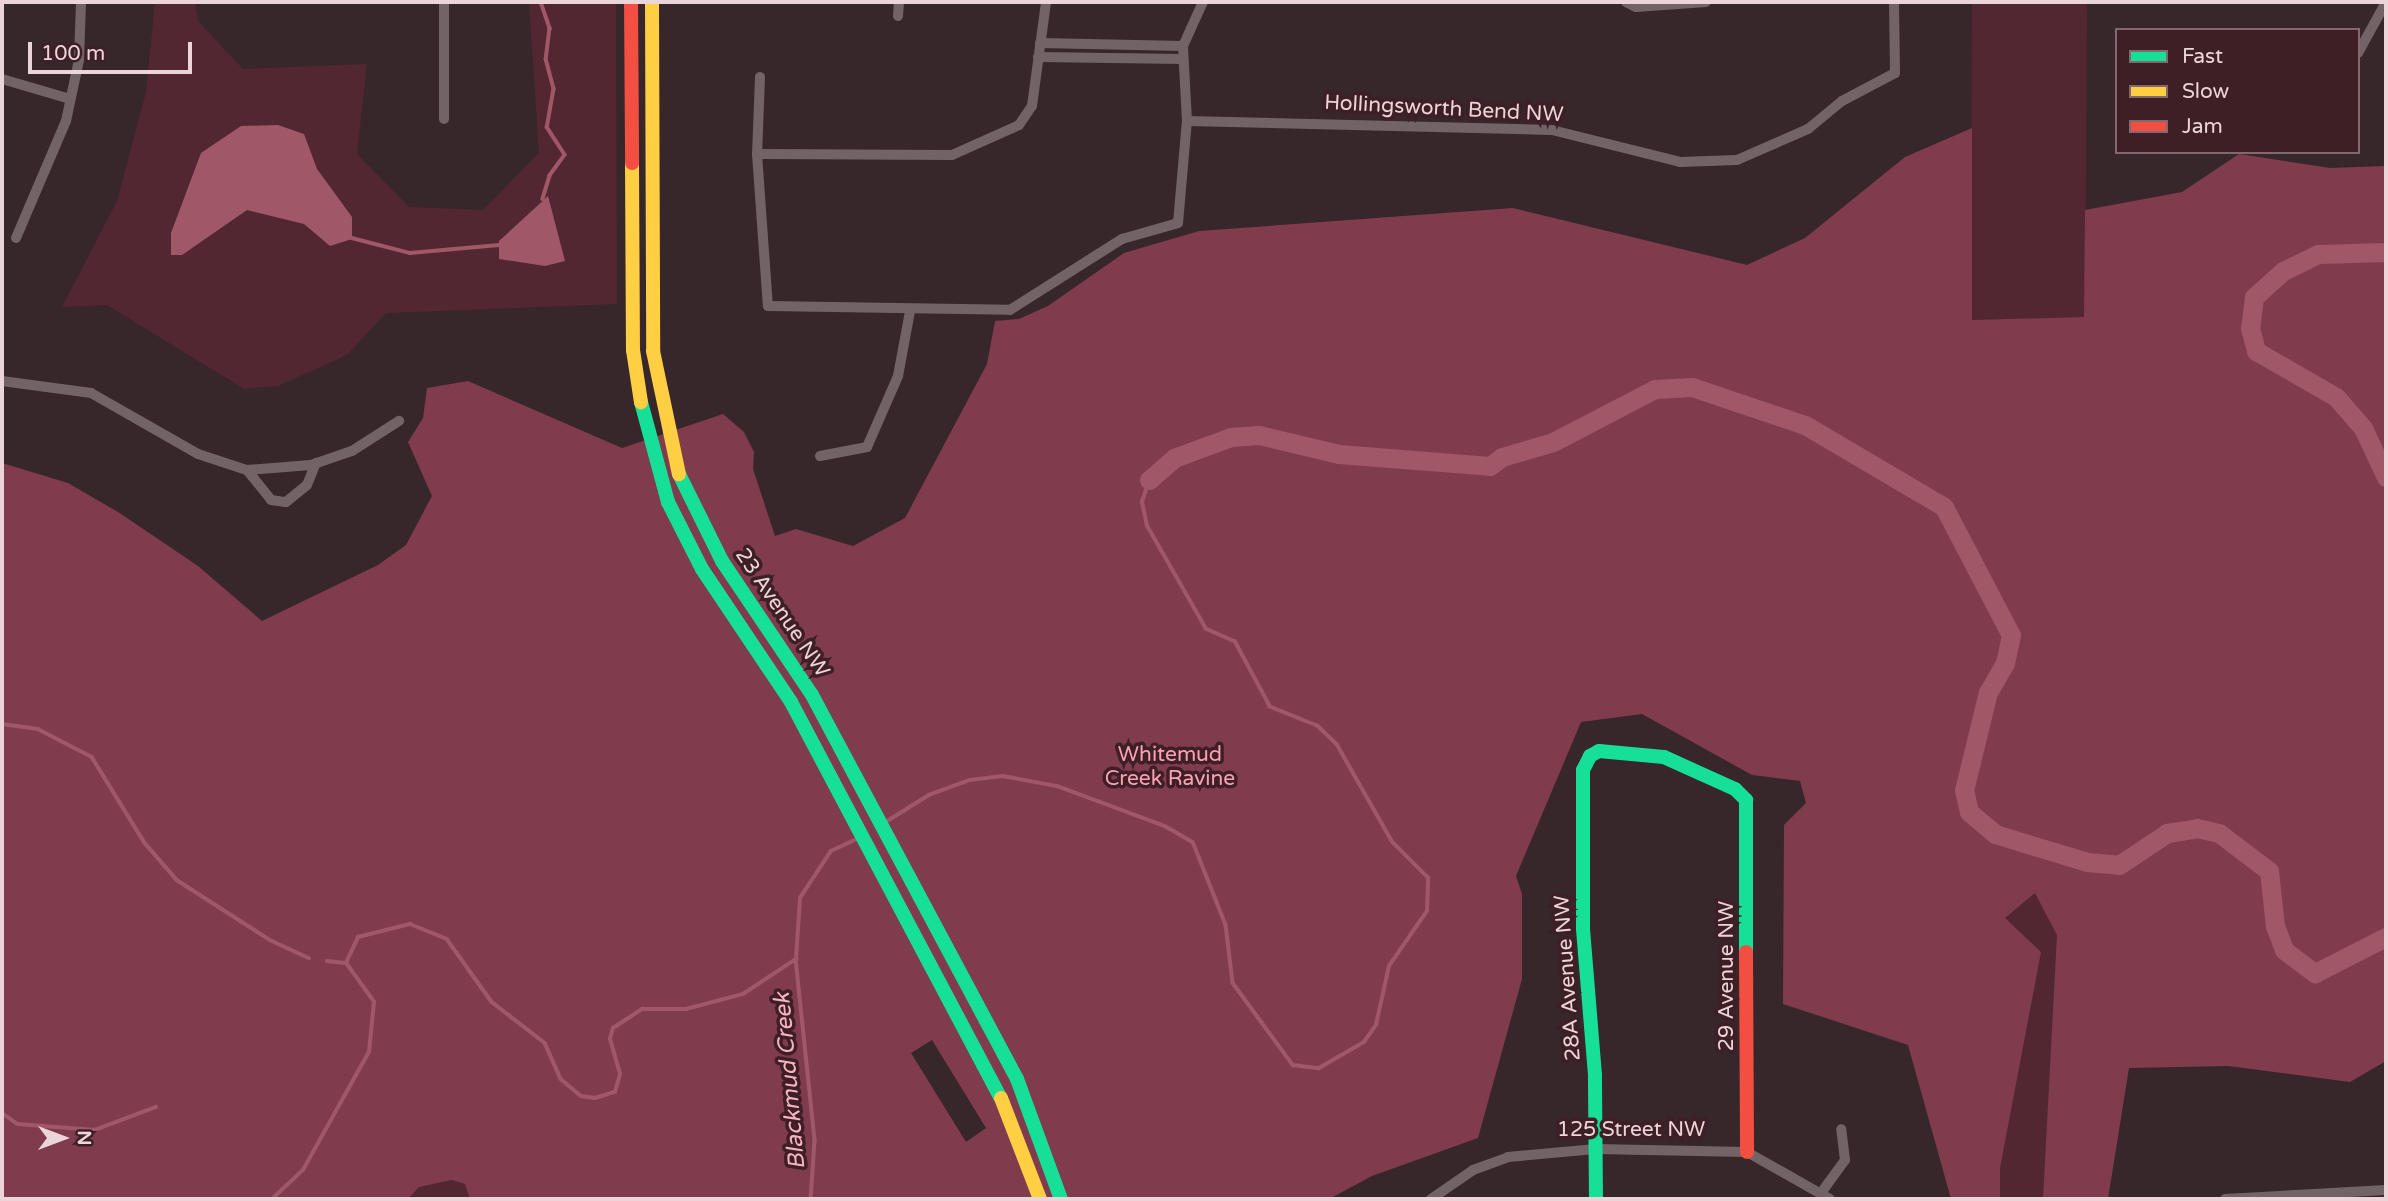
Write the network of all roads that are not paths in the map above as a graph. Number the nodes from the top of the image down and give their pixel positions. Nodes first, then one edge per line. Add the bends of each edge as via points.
1 (81, 2) edge
2 (443, 2) edge
3 (631, 2) edge
4 (652, 2) edge
5 (899, 2) edge
6 (1045, 2) edge
7 (1203, 2) edge
8 (1626, 2) edge
9 (1706, 2) edge
10 (1894, 2) edge
11 (2386, 2) edge
12 (898, 16) dead end
13 (1040, 43) junction
14 (1183, 46) junction
15 (2360, 49) edge
16 (1038, 57) junction
17 (1183, 59) junction
18 (760, 77) dead end
19 (2, 79) edge
20 (69, 99) junction
21 (444, 119) dead end
22 (1187, 121) junction
23 (757, 155) junction
24 (16, 239) dead end
25 (909, 311) junction
26 (2, 381) edge
27 (399, 421) dead end
28 (820, 456) dead end
29 (316, 463) junction
30 (247, 471) junction
31 (1746, 800) joint
32 (1840, 1129) dead end
33 (1596, 1149) junction
34 (1747, 1152) junction
35 (2386, 1190) edge
36 (1825, 1196) edge
37 (2369, 1196) edge
38 (1040, 1199) edge
39 (1061, 1199) edge
40 (1431, 1199) edge
41 (1596, 1199) edge
42 (2225, 1199) edge

1 - 20 street via 79,60
2 - 21 street
3 - 38 main road, 23 Avenue NW via 631,319 648,442 668,502 702,569 791,702 896,892 1017,1129
4 - 39 main road, 23 Avenue NW via 653,340 667,436 686,494 722,561 812,695 862,786 1017,1079
5 - 12 street
6 - 13 street
7 - 14 street
8 - 9 street via 1636,7
10 - 22 street, Hollingsworth Bend NW via 1895,72 1842,101 1808,129 1737,160 1680,162 1552,130
11 - 15 street
13 - 14 street
13 - 16 street
14 - 17 street
16 - 17 street
16 - 23 street via 1032,106 1019,125 952,155
17 - 22 street
18 - 23 street
19 - 20 street
20 - 24 street via 41,191
22 - 25 street via 1178,223 1122,239 1010,310
23 - 25 street via 768,306
25 - 28 street via 898,376 867,447
26 - 30 street via 91,393 198,454
27 - 29 street via 352,451
29 - 30 street
29 - 30 street via 307,485 286,502 266,495
31 - 33 main road, 28A Avenue NW via 1735,789 1654,754 1603,751 1590,755 1583,770 1583,928
31 - 34 main road, 29 Avenue NW
32 - 36 street via 1845,1160
33 - 34 street, 125 Street NW
33 - 40 street, 125 Street NW via 1508,1157 1474,1170
33 - 41 main road, 28A Avenue NW
34 - 36 street, 125 Street NW
35 - 37 street
37 - 42 street via 2249,1194

